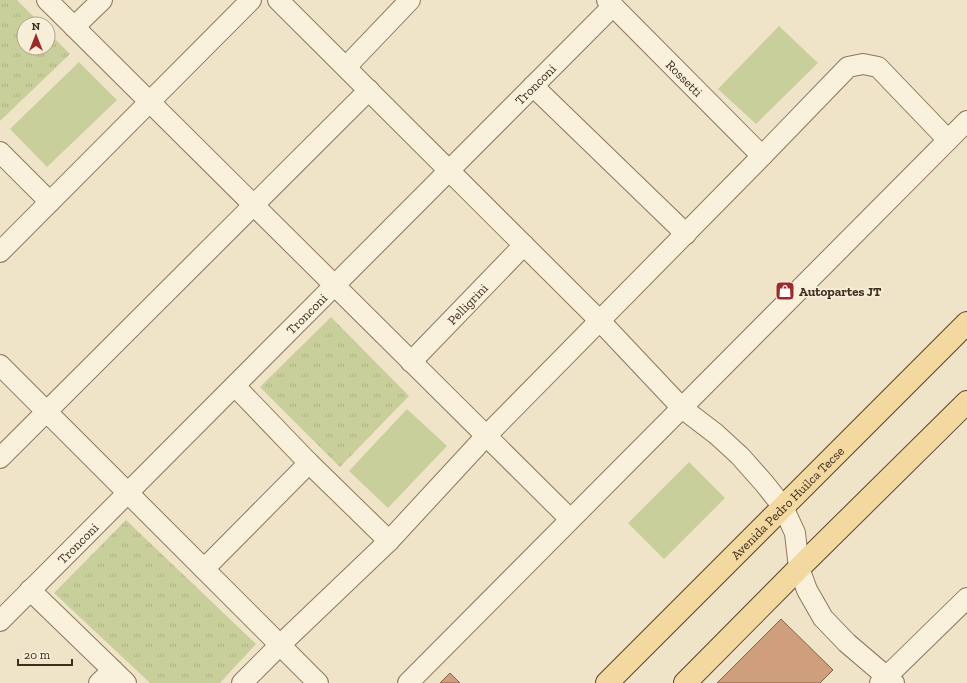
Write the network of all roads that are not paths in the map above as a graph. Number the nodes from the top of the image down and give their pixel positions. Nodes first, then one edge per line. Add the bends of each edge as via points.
1 (47, 0) edge
2 (102, 0) edge
3 (251, 0) edge
4 (278, 0) edge
5 (410, 0) edge
6 (610, 3) edge
7 (74, 27) junction
8 (346, 67) junction
9 (533, 86) junction
10 (369, 90) junction
11 (150, 102) junction
12 (967, 121) edge
13 (948, 140) junction
14 (0, 152) edge
15 (762, 156) junction
16 (449, 170) junction
17 (50, 202) junction
18 (253, 205) junction
19 (686, 234) junction
20 (524, 245) junction
21 (0, 252) edge
22 (334, 286) junction
23 (600, 321) junction
24 (967, 323) edge
25 (411, 362) junction
26 (0, 365) edge
27 (235, 386) junction
28 (967, 402) edge
29 (682, 408) junction
30 (47, 412) junction
31 (486, 436) junction
32 (0, 458) edge
33 (309, 463) junction
34 (128, 492) junction
35 (783, 506) junction
36 (570, 519) junction
37 (389, 541) junction
38 (799, 568) junction
39 (204, 569) junction
40 (30, 590) junction
41 (967, 598) edge
42 (0, 621) edge
43 (280, 645) junction
44 (113, 679) edge
45 (887, 681) edge
46 (242, 683) edge
47 (318, 683) edge
48 (408, 683) edge
49 (607, 683) edge
50 (685, 683) edge

1 - 7 street
2 - 7 street
3 - 11 street
4 - 8 street
5 - 8 street
6 - 9 street, Tronconi
6 - 15 street, Rossetti
7 - 11 street
8 - 10 street
9 - 16 street, Tronconi
9 - 19 street
10 - 16 street
10 - 18 street
11 - 17 street
11 - 18 street
12 - 13 street
13 - 15 street via 878,67 863,64 848,66
13 - 29 street
14 - 17 street
15 - 19 street
16 - 20 street
16 - 22 street, Tronconi
17 - 21 street
18 - 22 street
18 - 30 street
19 - 23 street
20 - 23 street
20 - 25 street, Pelligrini
22 - 25 street
22 - 27 street, Tronconi
23 - 29 street
23 - 31 street
24 - 35 main road, Avenida Pedro Huilca Tecse
25 - 31 street
26 - 30 street
27 - 33 street
27 - 34 street, Tronconi
28 - 38 main road
29 - 35 street via 740,456
29 - 36 street
30 - 32 street
30 - 34 street
31 - 36 street
31 - 37 street
33 - 37 street
33 - 39 street
34 - 39 street
34 - 40 street, Tronconi
35 - 38 street via 795,533
35 - 49 main road, Avenida Pedro Huilca Tecse
36 - 48 street
37 - 43 street
38 - 45 street via 807,590 823,618
38 - 50 main road
39 - 43 street
40 - 42 street, Tronconi
40 - 44 street
41 - 45 street
43 - 46 street
43 - 47 street

